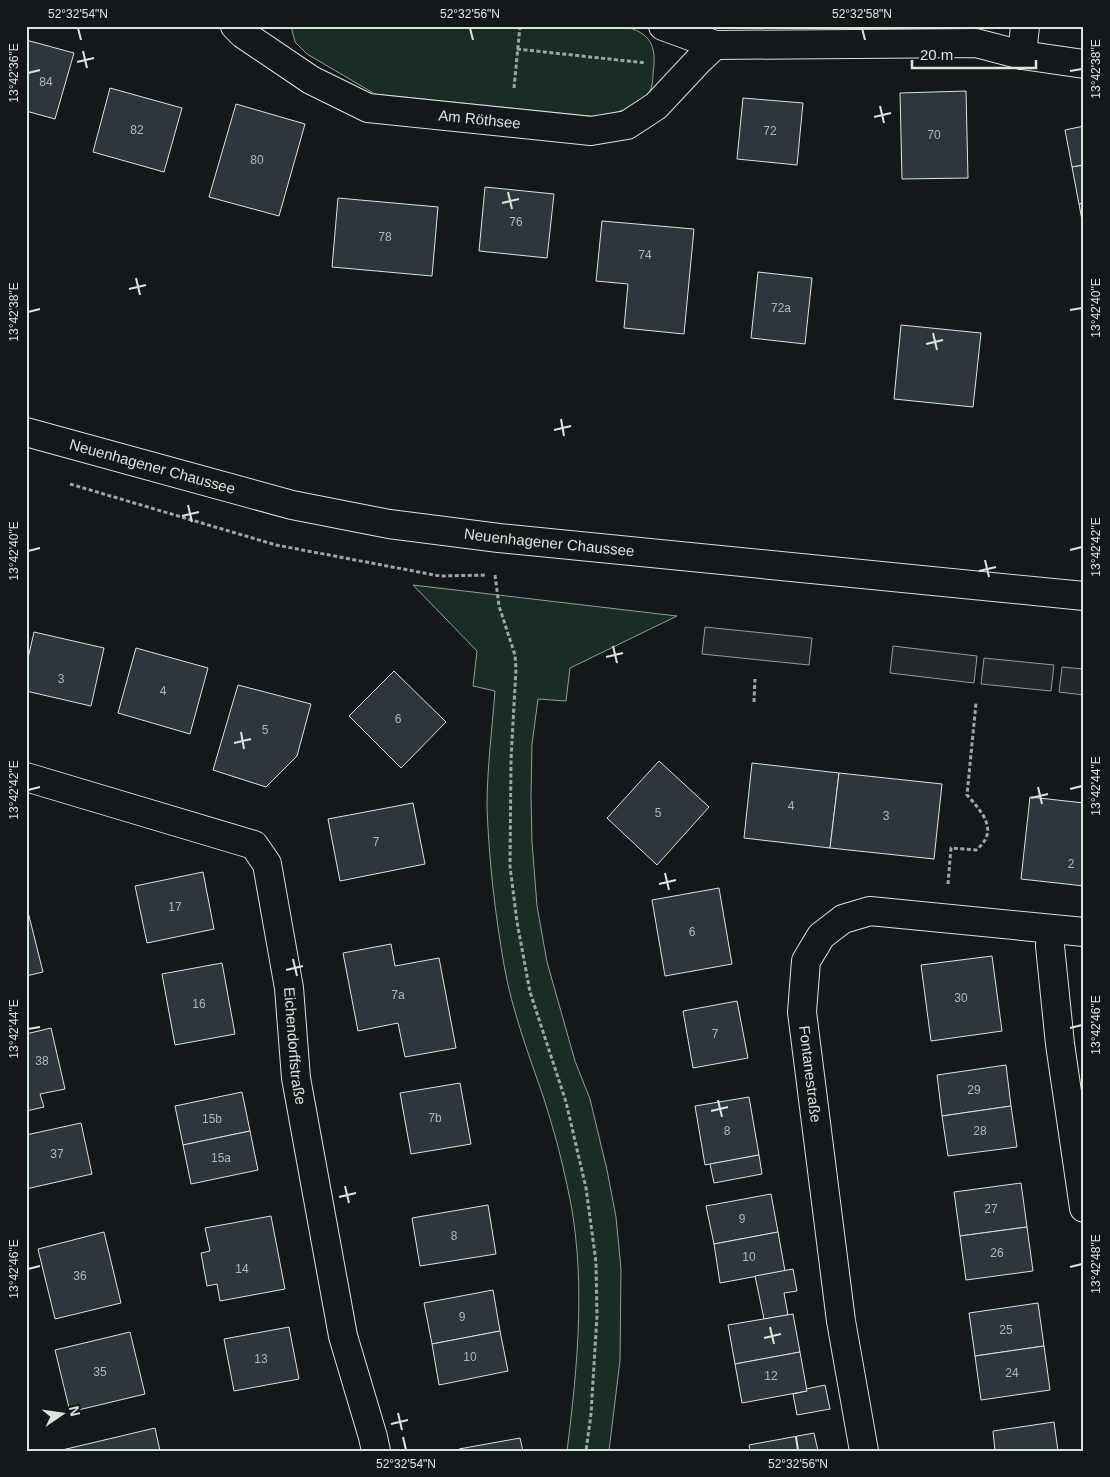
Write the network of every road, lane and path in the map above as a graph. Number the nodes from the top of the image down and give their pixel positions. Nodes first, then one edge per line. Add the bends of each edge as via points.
1 (235, 26) edge
2 (520, 26) edge
3 (663, 26) edge
4 (1025, 26) edge
5 (715, 45) junction
6 (517, 49) junction
7 (1022, 56) junction
8 (1084, 64) edge
9 (692, 68) junction
10 (510, 123) junction
11 (26, 432) edge
12 (495, 574) dead end
13 (1084, 596) edge
14 (755, 679) dead end
15 (754, 702) dead end
16 (976, 703) dead end
17 (26, 776) edge
18 (948, 888) dead end
19 (1051, 929) junction
20 (1084, 932) edge
21 (1084, 1208) edge
22 (376, 1451) edge
23 (586, 1451) edge
24 (864, 1451) edge

1 - 10 street, Am Röthsee via 311,80 368,108
2 - 6 path
3 - 5 street
4 - 7 street
5 - 7 street via 976,43
5 - 9 street, Am Röthsee
6 - 9 path
6 - 10 path
7 - 8 street
9 - 10 street, Am Röthsee via 656,106 627,125 591,131
11 - 13 street, Neuenhagener Chaussee via 292,506 389,524 499,538
12 - 23 path via 499,606 516,655 510,866 517,922 530,992 566,1102 586,1188 596,1262 597,1316
14 - 15 path
16 - 18 path via 966,795 983,814 987,835 976,850 951,848
17 - 22 street, Eichendorffstraße via 254,845 267,864 289,988 296,1078 343,1336
19 - 20 street, Fontanestraße
19 - 21 street via 1060,1044
19 - 24 street, Fontanestraße via 870,911 843,919 821,936 806,961 802,1012 841,1321

